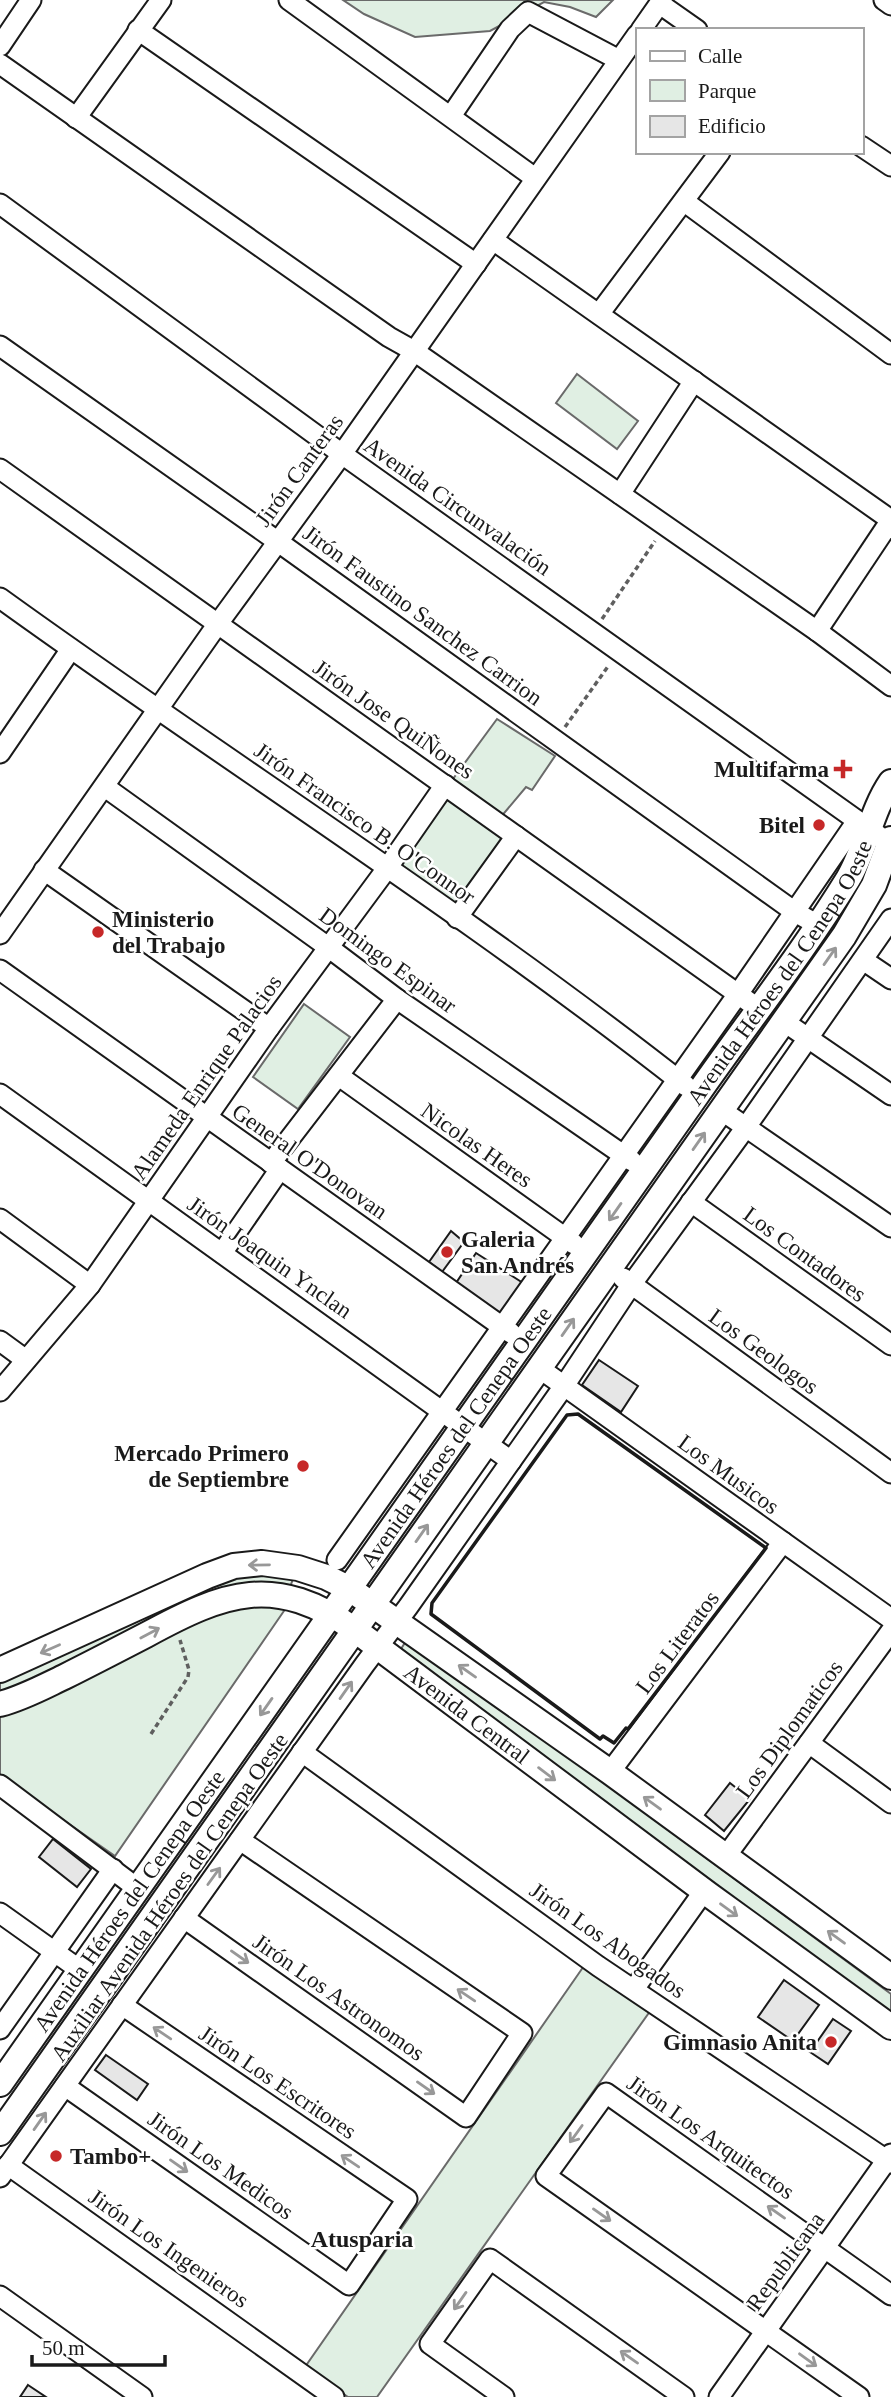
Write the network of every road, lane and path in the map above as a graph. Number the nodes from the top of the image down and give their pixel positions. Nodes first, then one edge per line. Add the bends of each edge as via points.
1 (31, 0) edge
2 (161, 0) edge
3 (289, 0) edge
4 (884, 0) edge
5 (661, 2) edge
6 (891, 5) edge
7 (642, 28) edge
8 (694, 28) edge
9 (138, 30) junction
10 (636, 36) edge
11 (0, 46) edge
12 (619, 60) junction
13 (0, 64) edge
14 (451, 116) junction
15 (76, 118) junction
16 (863, 147) edge
17 (719, 154) edge
18 (891, 166) edge
19 (535, 178) junction
20 (685, 202) junction
21 (0, 204) edge
22 (493, 240) junction
23 (476, 264) junction
24 (599, 314) junction
25 (0, 346) edge
26 (414, 351) junction
27 (891, 354) edge
28 (694, 381) junction
29 (342, 454) junction
30 (0, 469) edge
31 (620, 494) junction
32 (891, 520) edge
33 (666, 526) junction
34 (277, 541) junction
35 (0, 597) edge
36 (217, 625) junction
37 (817, 631) junction
38 (593, 632) junction
39 (71, 649) junction
40 (619, 650) junction
41 (891, 686) edge
42 (158, 708) junction
43 (555, 740) junction
44 (0, 753) edge
45 (891, 782) edge
46 (445, 785) junction
47 (105, 787) junction
48 (880, 835) edge
49 (516, 836) junction
50 (388, 867) junction
51 (44, 870) junction
52 (795, 912) junction
53 (457, 918) junction
54 (891, 919) edge
55 (818, 925) junction
56 (0, 934) edge
57 (328, 947) junction
58 (863, 960) junction
59 (0, 970) edge
60 (891, 979) edge
61 (738, 994) junction
62 (397, 999) junction
63 (759, 1009) junction
64 (783, 1021) junction
65 (269, 1028) junction
66 (807, 1038) junction
67 (338, 1076) junction
68 (687, 1087) junction
69 (0, 1094) edge
70 (891, 1095) edge
71 (721, 1110) junction
72 (207, 1118) junction
73 (746, 1127) junction
74 (623, 1155) junction
75 (275, 1166) junction
76 (645, 1170) junction
77 (150, 1201) junction
78 (691, 1202) junction
79 (0, 1219) edge
80 (891, 1227) edge
81 (565, 1238) junction
82 (222, 1253) junction
83 (586, 1253) junction
84 (610, 1268) junction
85 (90, 1285) junction
86 (631, 1285) junction
87 (503, 1326) junction
88 (0, 1341) edge
89 (524, 1341) junction
90 (891, 1345) edge
91 (26, 1360) junction
92 (539, 1368) junction
93 (564, 1385) junction
94 (0, 1391) edge
95 (443, 1410) junction
96 (464, 1426) junction
97 (486, 1442) junction
98 (511, 1461) junction
99 (891, 1473) edge
100 (783, 1542) junction
101 (337, 1560) dead end
102 (350, 1589) junction
103 (373, 1604) junction
104 (332, 1614) junction
105 (174, 1619) junction
106 (891, 1619) edge
107 (398, 1621) junction
108 (355, 1630) junction
109 (891, 1631) edge
110 (377, 1646) junction
111 (0, 1670) edge
112 (0, 1703) edge
113 (151, 1734) dead end
114 (809, 1744) junction
115 (302, 1752) junction
116 (610, 1772) junction
117 (0, 1785) edge
118 (891, 1803) edge
119 (240, 1840) junction
120 (726, 1856) junction
121 (113, 1870) junction
122 (137, 1888) junction
123 (704, 1891) junction
124 (0, 1913) edge
125 (184, 1917) junction
126 (55, 1952) junction
127 (80, 1970) junction
128 (891, 1977) edge
129 (634, 1989) junction
130 (122, 2005) junction
131 (891, 2027) edge
132 (0, 2029) edge
133 (0, 2084) edge
134 (65, 2086) junction
135 (0, 2133) edge
136 (890, 2159) edge
137 (4, 2171) edge
138 (826, 2248) junction
139 (349, 2285) joint
140 (891, 2295) edge
141 (0, 2296) edge
142 (766, 2330) junction
143 (142, 2397) edge
144 (334, 2397) edge
145 (504, 2397) edge
146 (684, 2397) edge
147 (719, 2397) edge
148 (859, 2397) edge

1 - 11 street
2 - 9 street
3 - 14 street
4 - 6 street
5 - 7 street
5 - 8 street
9 - 15 street
9 - 23 street
10 - 12 street, Jirón Canteras
12 - 14 street via 528,12 510,29
12 - 19 street, Jirón Canteras
13 - 15 street
14 - 19 street
15 - 26 street
16 - 18 street
17 - 20 street
19 - 22 street, Jirón Canteras
20 - 24 street
20 - 27 street
21 - 29 street, Avenida Circunvalación
22 - 23 street, Jirón Canteras
22 - 24 street
23 - 26 street, Jirón Canteras
24 - 28 street
25 - 34 street, Jirón Faustino Sanchez Carrion
26 - 29 street, Jirón Canteras
26 - 31 street
28 - 31 street
28 - 32 street
29 - 34 street, Jirón Canteras
29 - 38 street, Avenida Circunvalación
30 - 36 street, Jirón Jose QuiÑones
31 - 33 street
32 - 37 street
33 - 37 street
33 - 38 path
34 - 36 street, Jirón Canteras
34 - 43 street, Jirón Faustino Sanchez Carrion
35 - 39 street, Jirón Francisco B. O'Connor
36 - 42 street, Jirón Canteras
36 - 46 street, Jirón Jose QuiÑones
37 - 41 street
38 - 40 street, Avenida Circunvalación
39 - 42 street, Jirón Francisco B. O'Connor
39 - 44 street
40 - 43 path
40 - 48 street, Avenida Circunvalación
42 - 47 street, Jirón Canteras
42 - 50 street, Jirón Francisco B. O'Connor
43 - 52 street, Jirón Faustino Sanchez Carrion
45 - 48 main road, Avenida Héroes del Cenepa Oeste via 883,794
46 - 49 street, Jirón Jose QuiÑones
46 - 50 street, Alameda Enrique Palacios
47 - 51 street, Jirón Canteras
47 - 57 street, Domingo Espinar
48 - 52 street
48 - 55 main road, Avenida Héroes del Cenepa Oeste
64 -> 48 main road, Avenida Héroes del Cenepa Oeste via 874,885
49 - 53 street
49 - 61 street, Jirón Jose QuiÑones
50 - 53 street, Jirón Francisco B. O'Connor
50 - 57 street, Alameda Enrique Palacios
51 - 56 street, Jirón Canteras
51 - 65 street
52 - 55 street, Jirón Faustino Sanchez Carrion
52 - 61 street
53 - 68 street, Jirón Francisco B. O'Connor
54 - 58 street, Auxiliar Avenida Héroes del Cenepa Oeste
55 - 63 main road, Avenida Héroes del Cenepa Oeste
57 - 62 street, Domingo Espinar
57 - 65 street, Alameda Enrique Palacios
58 - 60 street
58 - 66 street, Auxiliar Avenida Héroes del Cenepa Oeste
59 - 72 street, General O'Donovan
61 - 63 street, Jirón Jose QuiÑones
61 - 68 street
62 - 67 street
62 - 74 street, Domingo Espinar
63 - 68 main road, Avenida Héroes del Cenepa Oeste
64 - 66 street
64 - 71 main road, Avenida Héroes del Cenepa Oeste
65 - 72 street, Alameda Enrique Palacios
66 - 70 street
66 - 73 street, Auxiliar Avenida Héroes del Cenepa Oeste
67 - 75 street
67 - 81 street, Nicolas Heres
68 - 74 street
68 - 76 main road, Avenida Héroes del Cenepa Oeste
69 - 77 street, Jirón Joaquin Ynclan
71 - 73 street
84 -> 71 main road, Avenida Héroes del Cenepa Oeste
72 - 75 street, General O'Donovan
72 - 77 street, Alameda Enrique Palacios
73 - 78 street, Auxiliar Avenida Héroes del Cenepa Oeste
73 - 80 street
74 - 76 street, Domingo Espinar
74 - 81 street
75 - 82 street
75 - 87 street, General O'Donovan
76 -> 83 main road, Avenida Héroes del Cenepa Oeste
77 - 82 street, Jirón Joaquin Ynclan
77 - 85 street, Alameda Enrique Palacios
78 - 86 street, Auxiliar Avenida Héroes del Cenepa Oeste
78 - 90 street, Los Contadores
79 - 85 street
81 - 83 street, Nicolas Heres
81 - 87 street
82 - 95 street, Jirón Joaquin Ynclan
83 - 89 main road, Avenida Héroes del Cenepa Oeste
84 - 86 street, Los Geologos
92 -> 84 main road, Avenida Héroes del Cenepa Oeste
85 - 91 street, Alameda Enrique Palacios
86 - 93 street, Auxiliar Avenida Héroes del Cenepa Oeste
86 - 99 street, Los Geologos
87 - 89 street, General O'Donovan
87 - 95 street
88 - 91 street
89 - 96 main road, Avenida Héroes del Cenepa Oeste
91 - 94 street, Alameda Enrique Palacios
92 - 93 street, Los Musicos
92 - 97 main road, Avenida Héroes del Cenepa Oeste
93 - 98 street, Auxiliar Avenida Héroes del Cenepa Oeste
93 - 100 street, Los Musicos
95 - 96 street, Jirón Joaquin Ynclan
95 - 101 street
96 - 97 street, Jirón Joaquin Ynclan
96 - 102 main road, Avenida Héroes del Cenepa Oeste
97 - 98 street, Jirón Joaquin Ynclan
103 -> 97 main road, Avenida Héroes del Cenepa Oeste
98 - 107 street, Auxiliar Avenida Héroes del Cenepa Oeste
100 - 106 street, Los Musicos
100 - 116 street, Los Literatos
102 - 103 main road, Avenida Central
102 - 104 main road, Avenida Héroes del Cenepa Oeste
102 -> 111 main road, Avenida Central via 298,1568 262,1563 234,1566
103 - 107 main road, Avenida Central
103 - 108 main road, Avenida Héroes del Cenepa Oeste
104 - 105 main road, Avenida Central via 303,1601 251,1594 222,1599
104 - 108 main road, Avenida Central
104 -> 122 main road, Avenida Héroes del Cenepa Oeste
112 -> 105 main road, Avenida Central via 32,1693
105 - 113 path via 188,1677
107 - 110 street, Auxiliar Avenida Héroes del Cenepa Oeste
116 -> 107 main road, Avenida Central
108 - 110 main road, Avenida Central
108 - 135 main road, Avenida Héroes del Cenepa Oeste
109 - 114 street, Los Diplomaticos
115 -> 110 street, Auxiliar Avenida Héroes del Cenepa Oeste
110 -> 123 main road, Avenida Central
114 - 118 street
114 - 120 street, Los Diplomaticos
115 - 119 street, Auxiliar Avenida Héroes del Cenepa Oeste
115 - 129 street, Jirón Los Abogados
120 -> 116 main road, Avenida Central
117 - 121 street
125 -> 119 street, Auxiliar Avenida Héroes del Cenepa Oeste
125 -> 119 street, Jirón Los Astronomos via 466,2117 522,2033
128 -> 120 main road, Avenida Central
121 - 122 street
121 - 126 street
122 - 127 main road, Avenida Héroes del Cenepa Oeste
123 - 129 street
123 -> 131 main road, Avenida Central
124 - 126 street
125 - 130 street, Auxiliar Avenida Héroes del Cenepa Oeste
126 - 127 street
126 - 132 street
127 - 133 main road, Avenida Héroes del Cenepa Oeste
129 - 136 street, Jirón Los Abogados
130 - 134 street, Auxiliar Avenida Héroes del Cenepa Oeste
139 -> 130 street, Jirón Los Escritores via 407,2199
137 -> 134 street, Auxiliar Avenida Héroes del Cenepa Oeste
134 -> 139 street, Jirón Los Medicos
136 - 138 street, Republicana
137 - 144 street, Jirón Los Ingenieros
138 - 140 street, Jirón Los Arquitectos
138 - 142 street, Republicana
138 -> 142 street, Jirón Los Arquitectos via 606,2093 546,2176
141 - 143 street
142 - 147 street, Republicana
142 -> 148 street
146 -> 145 street via 490,2259 430,2344

